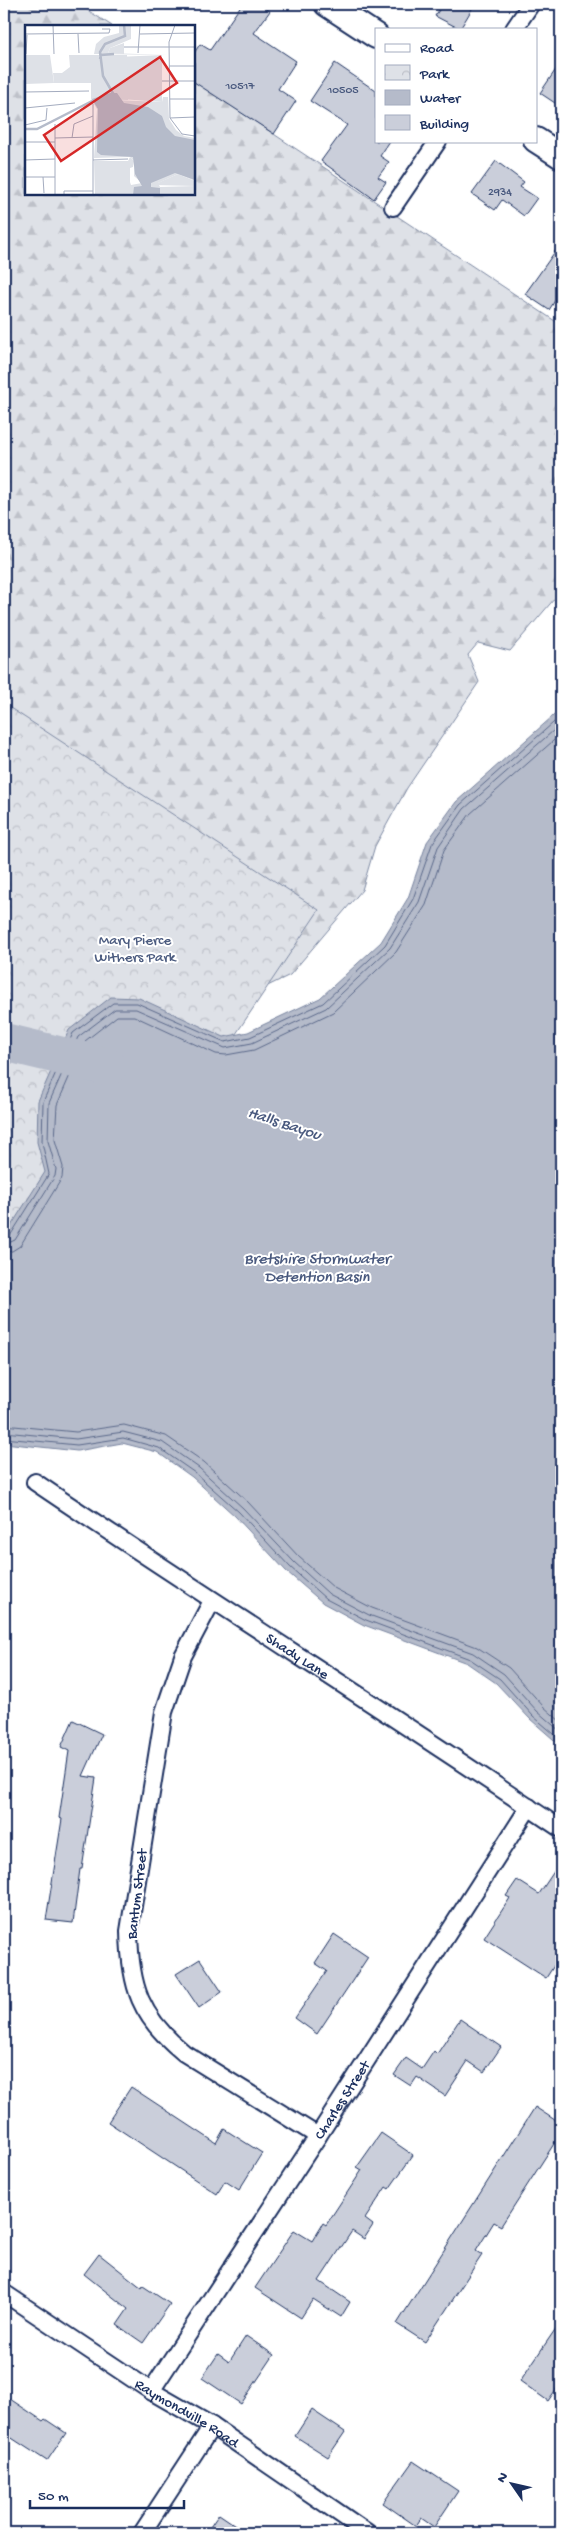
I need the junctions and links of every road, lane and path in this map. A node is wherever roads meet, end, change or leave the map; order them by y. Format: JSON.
{"nodes":[{"id":1,"x":327,"y":4,"type":"edge"},
{"id":2,"x":530,"y":4,"type":"edge"},
{"id":3,"x":515,"y":28,"type":"edge"},
{"id":4,"x":375,"y":35,"type":"edge"},
{"id":5,"x":538,"y":141,"type":"edge"},
{"id":6,"x":437,"y":142,"type":"edge"},
{"id":7,"x":561,"y":156,"type":"edge"},
{"id":8,"x":393,"y":207,"type":"dead end"},
{"id":9,"x":35,"y":1482,"type":"dead end"},
{"id":10,"x":212,"y":1601,"type":"junction"},
{"id":11,"x":529,"y":1807,"type":"junction"},
{"id":12,"x":561,"y":1829,"type":"edge"},
{"id":13,"x":318,"y":2136,"type":"junction"},
{"id":14,"x":4,"y":2294,"type":"edge"},
{"id":15,"x":151,"y":2391,"type":"junction"},
{"id":16,"x":212,"y":2426,"type":"junction"},
{"id":17,"x":142,"y":2533,"type":"edge"},
{"id":18,"x":368,"y":2533,"type":"edge"}],
"edges":[{"from":1,"to":4,"type":"street"},
{"from":2,"to":3,"type":"street"},
{"from":5,"to":7,"type":"street"},
{"from":6,"to":8,"type":"street"},
{"from":9,"to":10,"type":"street","name":"Shady Lane"},
{"from":10,"to":11,"type":"street","name":"Shady Lane"},
{"from":10,"to":13,"type":"street","name":"Bantum Street"},
{"from":11,"to":12,"type":"street","name":"Shady Lane"},
{"from":11,"to":13,"type":"street","name":"Charles Street"},
{"from":13,"to":15,"type":"street","name":"Charles Street"},
{"from":14,"to":15,"type":"street","name":"Raymondville Road"},
{"from":15,"to":16,"type":"street","name":"Raymondville Road"},
{"from":16,"to":17,"type":"street"},
{"from":16,"to":18,"type":"street","name":"Raymondville Road"}]}
